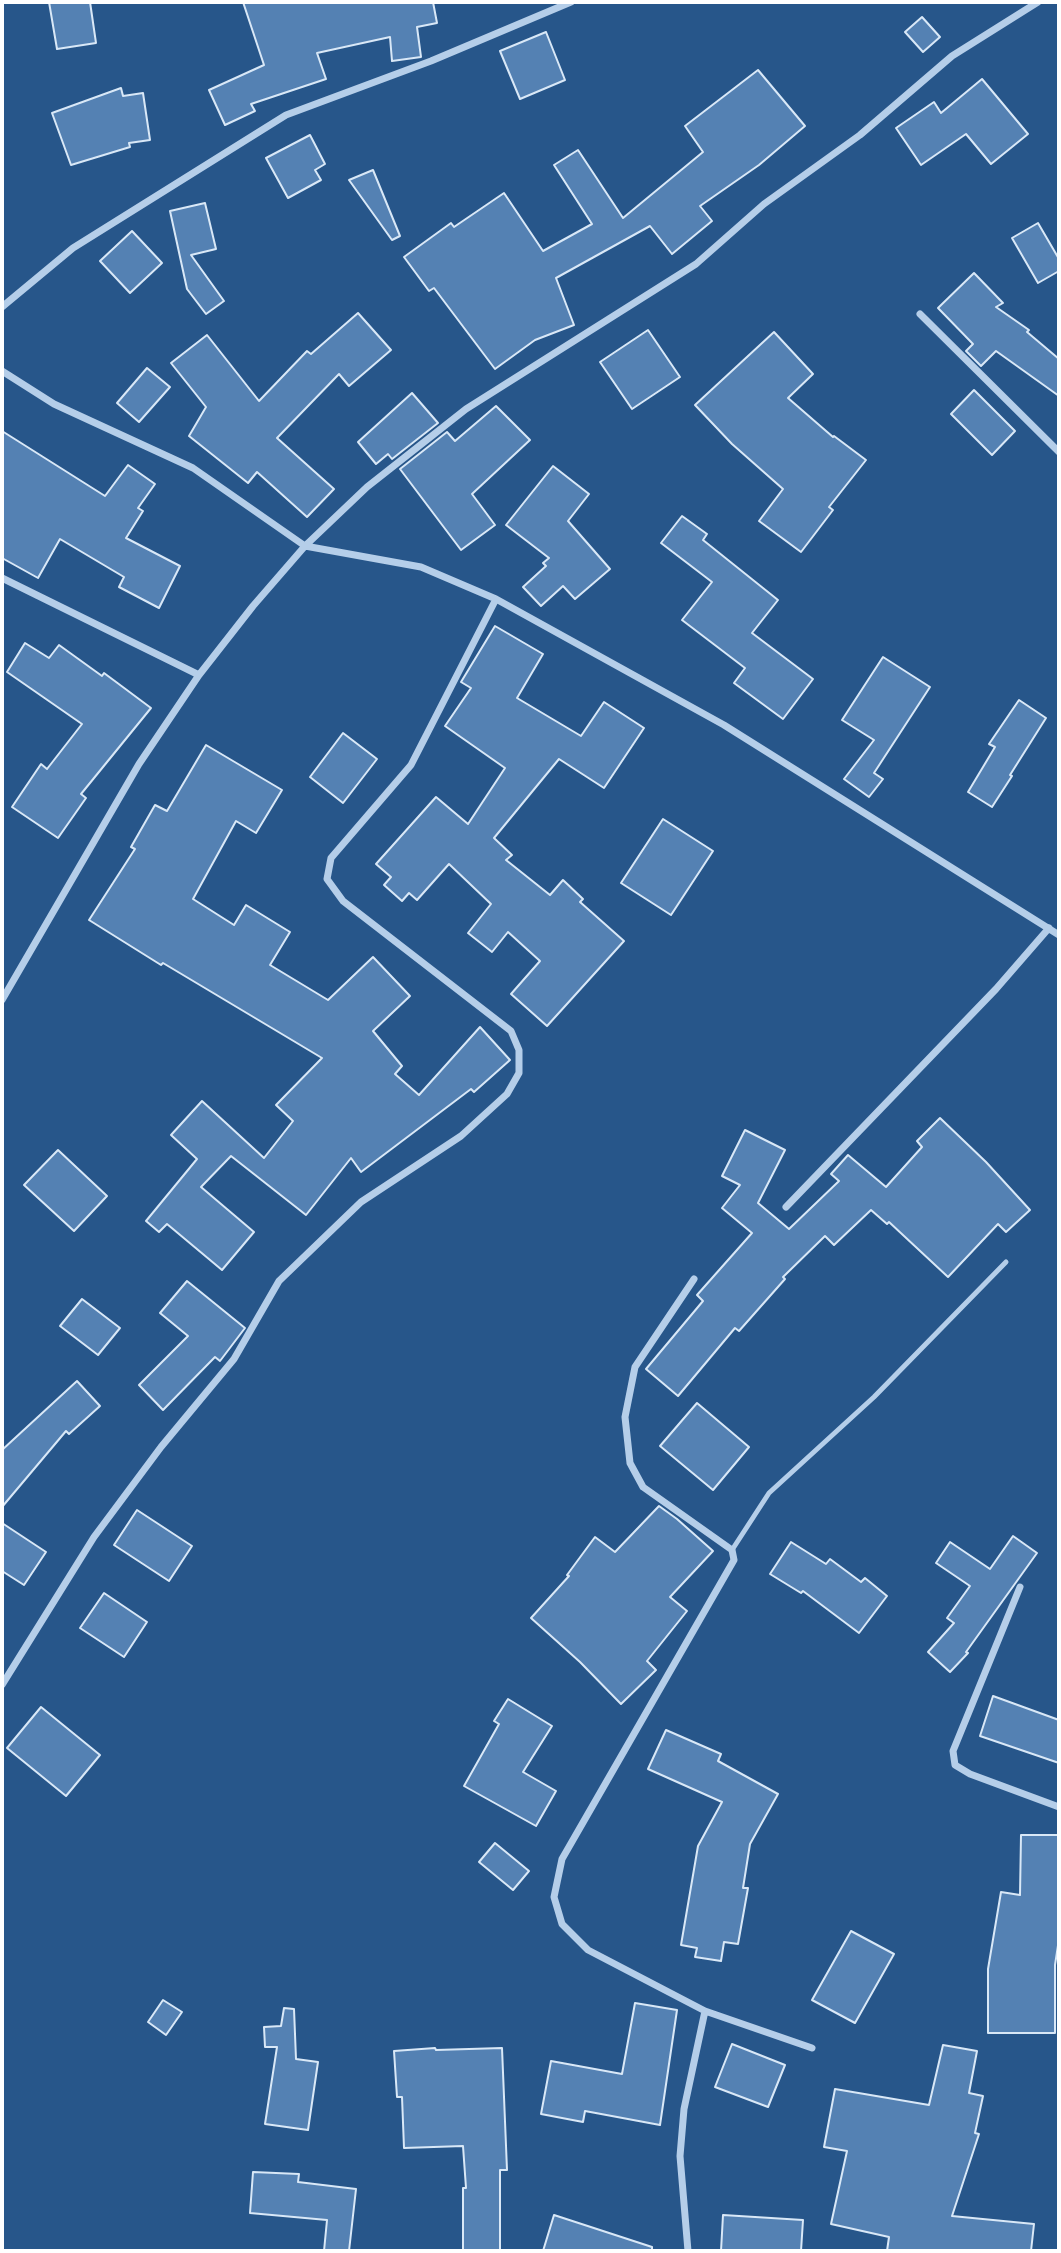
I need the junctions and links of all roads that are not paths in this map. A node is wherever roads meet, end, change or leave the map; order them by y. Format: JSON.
{"nodes":[{"id":1,"x":571,"y":2,"type":"edge"},
{"id":2,"x":1038,"y":2,"type":"edge"},
{"id":3,"x":2,"y":307,"type":"edge"},
{"id":4,"x":920,"y":314,"type":"dead end"},
{"id":5,"x":2,"y":371,"type":"edge"},
{"id":6,"x":1059,"y":452,"type":"edge"},
{"id":7,"x":305,"y":547,"type":"junction"},
{"id":8,"x":2,"y":578,"type":"edge"},
{"id":9,"x":496,"y":600,"type":"junction"},
{"id":10,"x":199,"y":675,"type":"junction"},
{"id":11,"x":1049,"y":928,"type":"junction"},
{"id":12,"x":1059,"y":935,"type":"edge"},
{"id":13,"x":2,"y":1000,"type":"edge"},
{"id":14,"x":786,"y":1207,"type":"dead end"},
{"id":15,"x":1006,"y":1262,"type":"dead end"},
{"id":16,"x":694,"y":1279,"type":"dead end"},
{"id":17,"x":732,"y":1550,"type":"junction"},
{"id":18,"x":1020,"y":1587,"type":"dead end"},
{"id":19,"x":2,"y":1685,"type":"edge"},
{"id":20,"x":1059,"y":1807,"type":"edge"},
{"id":21,"x":705,"y":2011,"type":"junction"},
{"id":22,"x":812,"y":2049,"type":"dead end"},
{"id":23,"x":688,"y":2251,"type":"edge"}],
"edges":[{"from":1,"to":3,"type":"street"},
{"from":2,"to":7,"type":"street"},
{"from":4,"to":6,"type":"street"},
{"from":5,"to":7,"type":"street"},
{"from":7,"to":9,"type":"street"},
{"from":7,"to":10,"type":"street"},
{"from":8,"to":10,"type":"street"},
{"from":9,"to":11,"type":"street"},
{"from":9,"to":19,"type":"street"},
{"from":10,"to":13,"type":"street"},
{"from":11,"to":12,"type":"street"},
{"from":11,"to":14,"type":"street"},
{"from":15,"to":17,"type":"lane"},
{"from":16,"to":17,"type":"street"},
{"from":17,"to":21,"type":"street"},
{"from":18,"to":20,"type":"street"},
{"from":21,"to":22,"type":"street"},
{"from":21,"to":23,"type":"street"}]}
